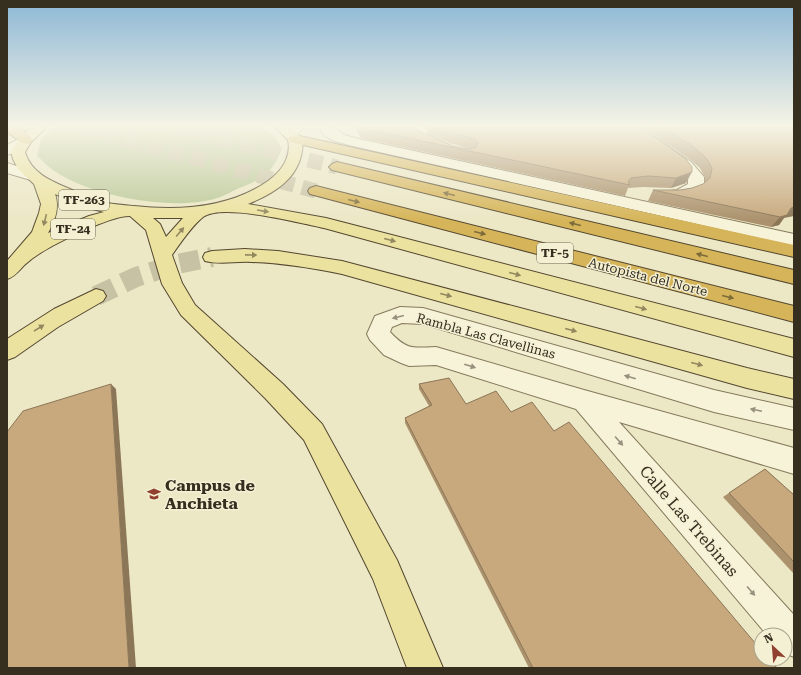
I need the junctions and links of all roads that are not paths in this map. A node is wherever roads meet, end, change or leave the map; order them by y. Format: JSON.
{"nodes":[{"id":1,"x":19,"y":158,"type":"edge"},
{"id":2,"x":293,"y":158,"type":"edge"},
{"id":3,"x":382,"y":158,"type":"edge"},
{"id":4,"x":428,"y":158,"type":"edge"},
{"id":5,"x":491,"y":158,"type":"edge"},
{"id":6,"x":678,"y":158,"type":"edge"},
{"id":7,"x":338,"y":167,"type":"tunnel mouth"},
{"id":8,"x":7,"y":168,"type":"edge"},
{"id":9,"x":532,"y":168,"type":"junction"},
{"id":10,"x":506,"y":176,"type":"junction"},
{"id":11,"x":38,"y":179,"type":"junction"},
{"id":12,"x":558,"y":188,"type":"junction"},
{"id":13,"x":316,"y":191,"type":"tunnel mouth"},
{"id":14,"x":224,"y":206,"type":"junction"},
{"id":15,"x":132,"y":211,"type":"junction"},
{"id":16,"x":199,"y":212,"type":"junction"},
{"id":17,"x":794,"y":240,"type":"edge"},
{"id":18,"x":794,"y":251,"type":"edge"},
{"id":19,"x":163,"y":254,"type":"junction"},
{"id":20,"x":23,"y":256,"type":"junction"},
{"id":21,"x":212,"y":257,"type":"tunnel mouth"},
{"id":22,"x":7,"y":272,"type":"edge"},
{"id":23,"x":794,"y":277,"type":"edge"},
{"id":24,"x":96,"y":296,"type":"tunnel mouth"},
{"id":25,"x":794,"y":314,"type":"edge"},
{"id":26,"x":794,"y":348,"type":"edge"},
{"id":27,"x":7,"y":351,"type":"edge"},
{"id":28,"x":794,"y":389,"type":"edge"},
{"id":29,"x":584,"y":401,"type":"junction"},
{"id":30,"x":794,"y":419,"type":"edge"},
{"id":31,"x":794,"y":461,"type":"edge"},
{"id":32,"x":794,"y":640,"type":"edge"},
{"id":33,"x":425,"y":668,"type":"edge"}],
"edges":[{"from":1,"to":11,"type":"main road","number":"TF-263"},
{"from":2,"to":14,"type":"main road","number":"TF-263"},
{"from":3,"to":18,"type":"highway"},
{"from":4,"to":10,"type":"street"},
{"from":5,"to":9,"type":"street"},
{"from":6,"to":9,"type":"street"},
{"from":23,"to":7,"type":"highway","number":"TF-5","one_way":true},
{"from":8,"to":11,"type":"street"},
{"from":9,"to":10,"type":"street"},
{"from":9,"to":12,"type":"street"},
{"from":10,"to":12,"type":"street"},
{"from":11,"to":15,"type":"main road","number":"TF-263"},
{"from":11,"to":20,"type":"main road","number":"TF-24","one_way":true},
{"from":12,"to":17,"type":"street"},
{"from":13,"to":25,"type":"highway","name":"Autopista del Norte","number":"TF-5","one_way":true},
{"from":14,"to":16,"type":"main road","number":"TF-263"},
{"from":14,"to":26,"type":"main road","one_way":true},
{"from":15,"to":16,"type":"main road","number":"TF-263"},
{"from":15,"to":19,"type":"main road"},
{"from":15,"to":20,"type":"main road","number":"TF-24"},
{"from":19,"to":16,"type":"main road","one_way":true},
{"from":19,"to":33,"type":"main road"},
{"from":20,"to":22,"type":"main road","number":"TF-24"},
{"from":21,"to":28,"type":"main road","one_way":true},
{"from":27,"to":24,"type":"main road","one_way":true},
{"from":30,"to":29,"type":"street","name":"Rambla Las Clavellinas","one_way":true},
{"from":29,"to":31,"type":"street","name":"Rambla Las Clavellinas"},
{"from":29,"to":32,"type":"street","name":"Calle Las Trebinas","one_way":true}]}
